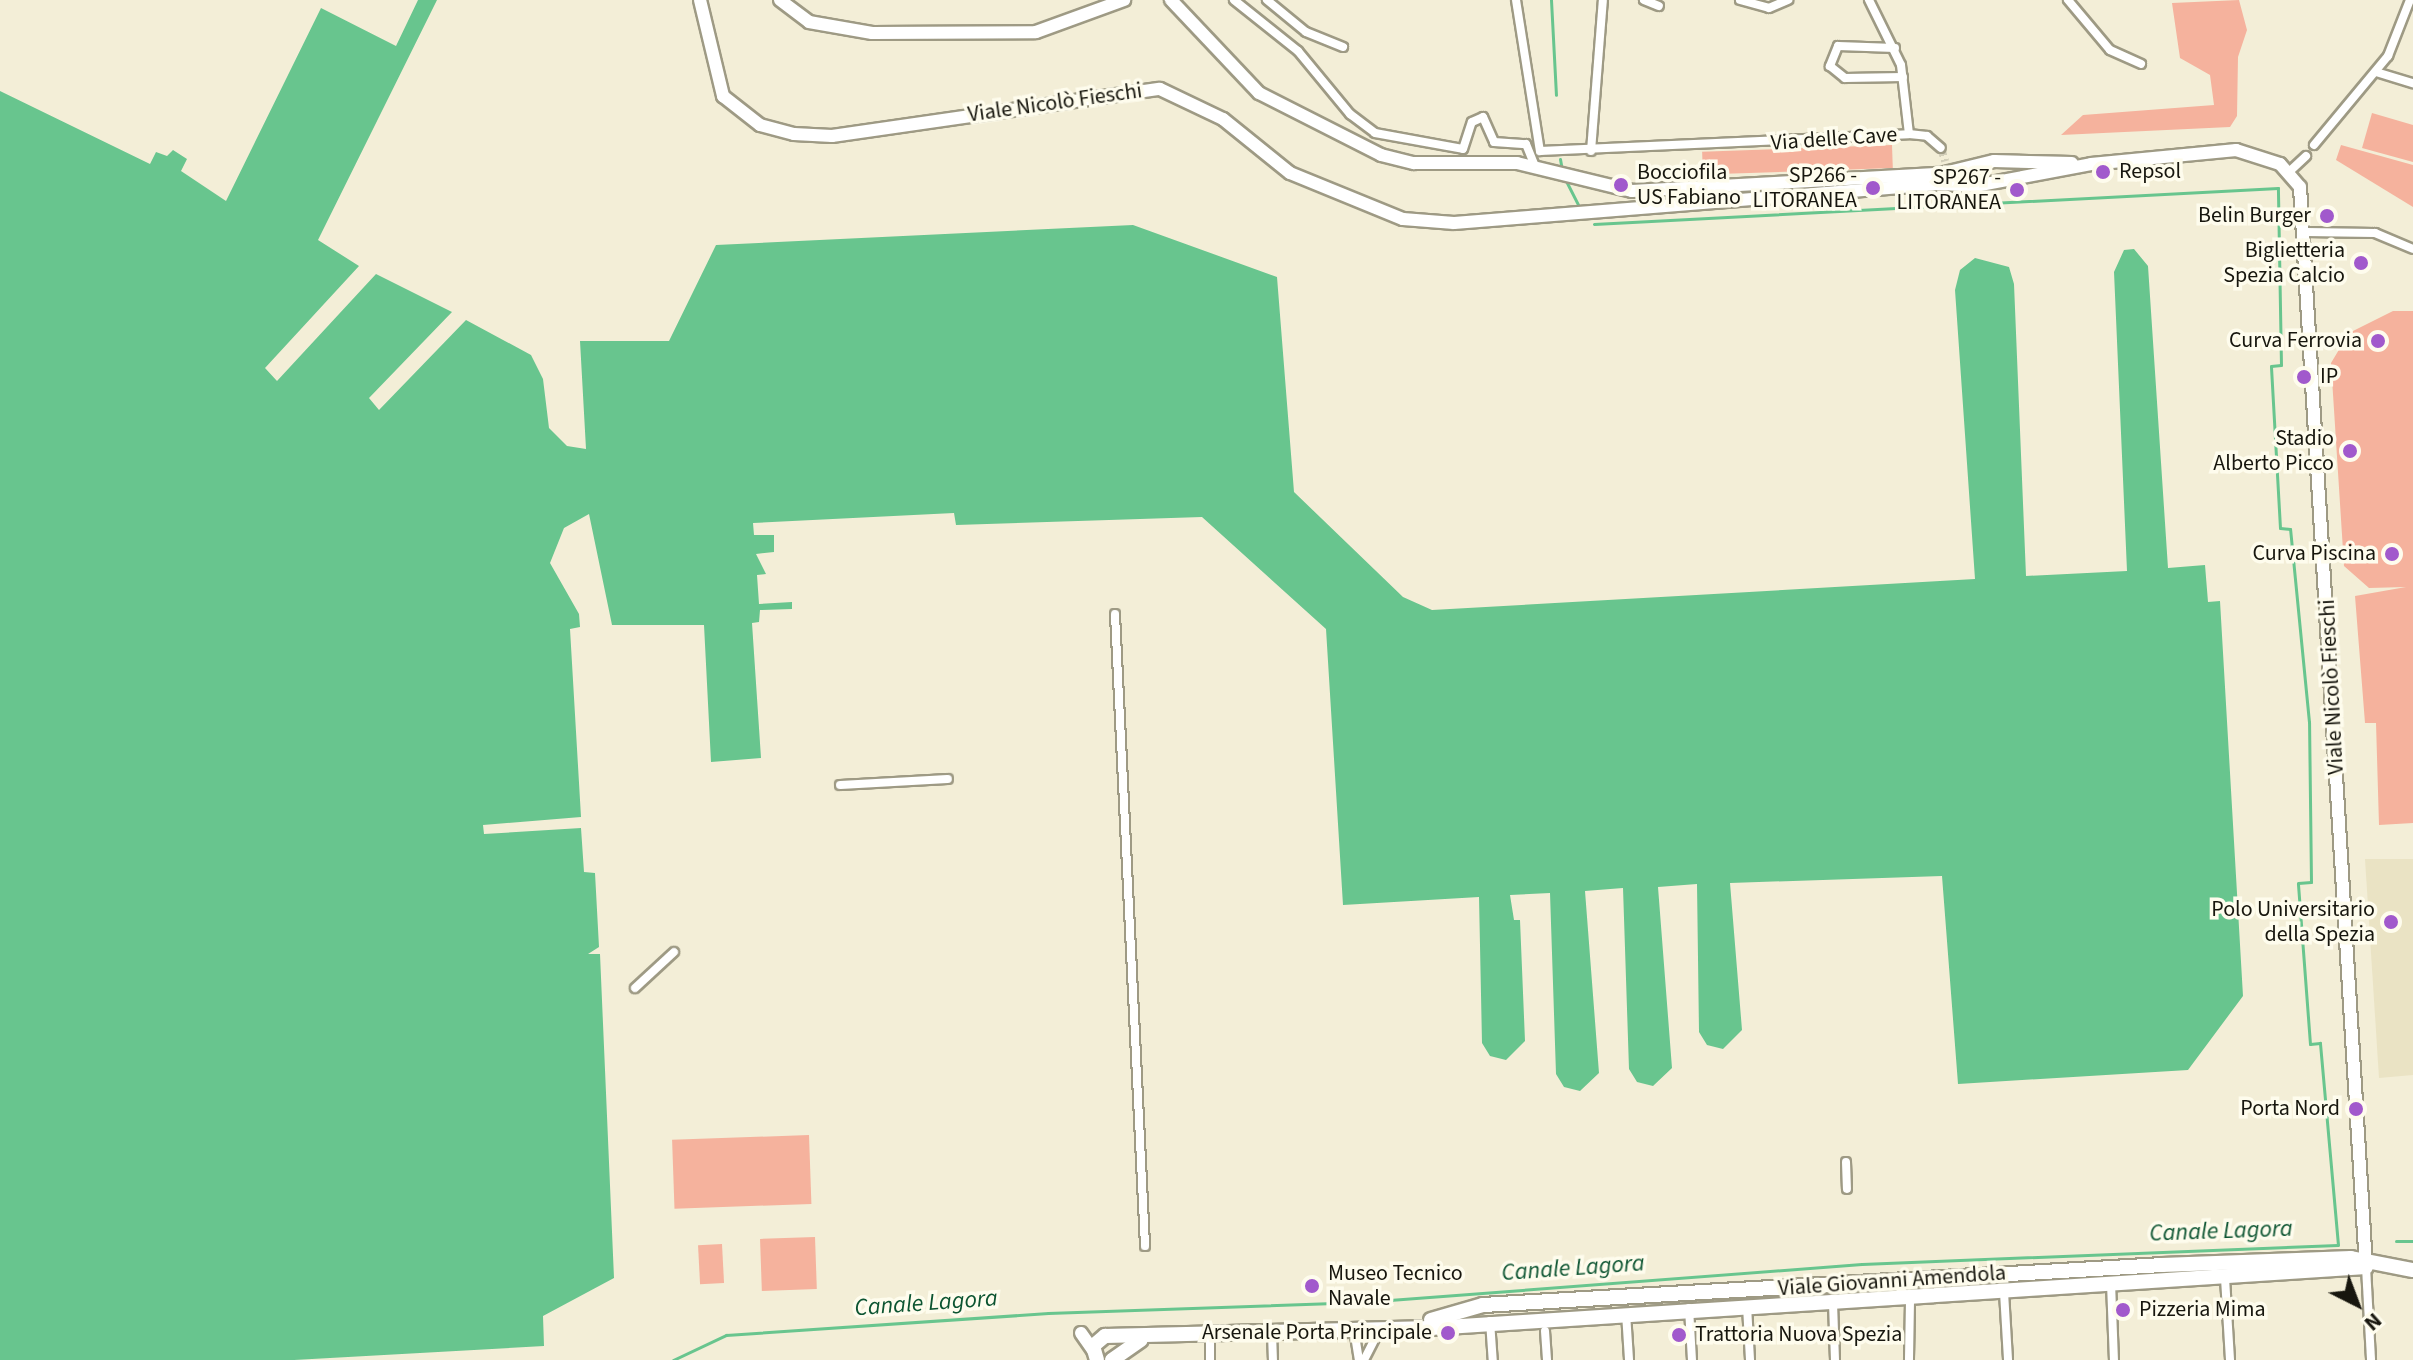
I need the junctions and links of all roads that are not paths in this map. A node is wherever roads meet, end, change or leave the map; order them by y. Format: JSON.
{"nodes":[{"id":1,"x":700,"y":0,"type":"edge"},
{"id":2,"x":780,"y":0,"type":"edge"},
{"id":3,"x":1124,"y":0,"type":"edge"},
{"id":4,"x":1171,"y":0,"type":"edge"},
{"id":5,"x":1234,"y":0,"type":"edge"},
{"id":6,"x":1267,"y":0,"type":"edge"},
{"id":7,"x":1516,"y":0,"type":"edge"},
{"id":8,"x":1603,"y":0,"type":"edge"},
{"id":9,"x":1644,"y":0,"type":"edge"},
{"id":10,"x":1740,"y":0,"type":"edge"},
{"id":11,"x":1788,"y":0,"type":"edge"},
{"id":12,"x":1869,"y":0,"type":"edge"},
{"id":13,"x":2068,"y":0,"type":"edge"},
{"id":14,"x":2410,"y":0,"type":"edge"},
{"id":15,"x":1659,"y":6,"type":"dead end"},
{"id":16,"x":1343,"y":47,"type":"dead end"},
{"id":17,"x":1895,"y":48,"type":"junction"},
{"id":18,"x":2141,"y":64,"type":"dead end"},
{"id":19,"x":2376,"y":72,"type":"junction"},
{"id":20,"x":1903,"y":77,"type":"junction"},
{"id":21,"x":2413,"y":83,"type":"edge"},
{"id":22,"x":1909,"y":134,"type":"junction"},
{"id":23,"x":2314,"y":145,"type":"dead end"},
{"id":24,"x":1941,"y":148,"type":"dead end"},
{"id":25,"x":1591,"y":151,"type":"junction"},
{"id":26,"x":2306,"y":156,"type":"dead end"},
{"id":27,"x":2091,"y":164,"type":"junction"},
{"id":28,"x":1535,"y":166,"type":"junction"},
{"id":29,"x":1945,"y":171,"type":"junction"},
{"id":30,"x":2290,"y":171,"type":"junction"},
{"id":31,"x":1956,"y":187,"type":"junction"},
{"id":32,"x":2306,"y":232,"type":"junction"},
{"id":33,"x":2413,"y":249,"type":"edge"},
{"id":34,"x":1115,"y":614,"type":"dead end"},
{"id":35,"x":948,"y":779,"type":"dead end"},
{"id":36,"x":840,"y":785,"type":"dead end"},
{"id":37,"x":674,"y":952,"type":"dead end"},
{"id":38,"x":635,"y":988,"type":"dead end"},
{"id":39,"x":1846,"y":1162,"type":"dead end"},
{"id":40,"x":1847,"y":1189,"type":"dead end"},
{"id":41,"x":1145,"y":1246,"type":"dead end"},
{"id":42,"x":2366,"y":1267,"type":"junction"},
{"id":43,"x":2413,"y":1270,"type":"edge"},
{"id":44,"x":2225,"y":1278,"type":"junction"},
{"id":45,"x":1895,"y":1282,"type":"junction"},
{"id":46,"x":2111,"y":1283,"type":"junction"},
{"id":47,"x":2004,"y":1292,"type":"junction"},
{"id":48,"x":1910,"y":1301,"type":"junction"},
{"id":49,"x":1833,"y":1303,"type":"junction"},
{"id":50,"x":1747,"y":1306,"type":"junction"},
{"id":51,"x":1689,"y":1307,"type":"junction"},
{"id":52,"x":1626,"y":1311,"type":"junction"},
{"id":53,"x":1490,"y":1319,"type":"junction"},
{"id":54,"x":1420,"y":1325,"type":"junction"},
{"id":55,"x":1380,"y":1328,"type":"junction"},
{"id":56,"x":1353,"y":1329,"type":"junction"},
{"id":57,"x":1545,"y":1331,"type":"dead end"},
{"id":58,"x":1272,"y":1333,"type":"junction"},
{"id":59,"x":1106,"y":1337,"type":"junction"},
{"id":60,"x":1210,"y":1337,"type":"junction"},
{"id":61,"x":1149,"y":1339,"type":"junction"},
{"id":62,"x":1115,"y":1356,"type":"edge"},
{"id":63,"x":1096,"y":1357,"type":"edge"},
{"id":64,"x":1210,"y":1360,"type":"edge"},
{"id":65,"x":1273,"y":1360,"type":"edge"},
{"id":66,"x":1362,"y":1360,"type":"edge"},
{"id":67,"x":1493,"y":1360,"type":"edge"},
{"id":68,"x":1547,"y":1360,"type":"edge"},
{"id":69,"x":1629,"y":1360,"type":"edge"},
{"id":70,"x":1692,"y":1360,"type":"edge"},
{"id":71,"x":1750,"y":1360,"type":"edge"},
{"id":72,"x":1835,"y":1360,"type":"edge"},
{"id":73,"x":1909,"y":1360,"type":"edge"},
{"id":74,"x":2008,"y":1360,"type":"edge"},
{"id":75,"x":2114,"y":1360,"type":"edge"},
{"id":76,"x":2230,"y":1360,"type":"edge"},
{"id":77,"x":2371,"y":1360,"type":"edge"}],
"edges":[{"from":1,"to":29,"type":"main road","name":"Viale Nicolò Fieschi"},
{"from":2,"to":3,"type":"main road"},
{"from":4,"to":28,"type":"main road"},
{"from":5,"to":28,"type":"street"},
{"from":6,"to":16,"type":"street"},
{"from":7,"to":25,"type":"street","name":"Via delle Cave"},
{"from":8,"to":25,"type":"street"},
{"from":9,"to":15,"type":"street"},
{"from":10,"to":11,"type":"street"},
{"from":12,"to":17,"type":"street"},
{"from":13,"to":18,"type":"street"},
{"from":14,"to":19,"type":"street"},
{"from":17,"to":20,"type":"street"},
{"from":17,"to":20,"type":"street"},
{"from":19,"to":21,"type":"street"},
{"from":19,"to":23,"type":"street"},
{"from":20,"to":22,"type":"street"},
{"from":22,"to":24,"type":"street","name":"Via delle Cave"},
{"from":22,"to":25,"type":"street","name":"Via delle Cave"},
{"from":26,"to":30,"type":"street"},
{"from":27,"to":29,"type":"main road","name":"Viale Nicolò Fieschi"},
{"from":27,"to":30,"type":"main road","name":"Viale Nicolò Fieschi"},
{"from":27,"to":31,"type":"main road","name":"Viale Nicolò Fieschi"},
{"from":28,"to":29,"type":"main road"},
{"from":29,"to":31,"type":"main road"},
{"from":29,"to":31,"type":"main road"},
{"from":30,"to":32,"type":"main road","name":"Viale Nicolò Fieschi"},
{"from":32,"to":33,"type":"street"},
{"from":32,"to":42,"type":"main road","name":"Viale Nicolò Fieschi"},
{"from":34,"to":41,"type":"street"},
{"from":35,"to":36,"type":"street"},
{"from":37,"to":38,"type":"street"},
{"from":39,"to":40,"type":"street"},
{"from":42,"to":43,"type":"main road","name":"Viale Giovanni Amendola"},
{"from":42,"to":44,"type":"main road","name":"Viale Giovanni Amendola"},
{"from":42,"to":45,"type":"main road","name":"Viale Giovanni Amendola"},
{"from":42,"to":77,"type":"street"},
{"from":44,"to":46,"type":"main road","name":"Viale Giovanni Amendola"},
{"from":44,"to":76,"type":"street"},
{"from":45,"to":48,"type":"street"},
{"from":45,"to":54,"type":"main road","name":"Viale Giovanni Amendola"},
{"from":46,"to":47,"type":"main road","name":"Viale Giovanni Amendola"},
{"from":46,"to":75,"type":"street"},
{"from":47,"to":48,"type":"main road","name":"Viale Giovanni Amendola"},
{"from":47,"to":74,"type":"street"},
{"from":48,"to":49,"type":"main road","name":"Viale Giovanni Amendola"},
{"from":48,"to":73,"type":"street"},
{"from":49,"to":50,"type":"main road","name":"Viale Giovanni Amendola"},
{"from":49,"to":72,"type":"street"},
{"from":50,"to":51,"type":"main road","name":"Viale Giovanni Amendola"},
{"from":50,"to":71,"type":"street"},
{"from":51,"to":52,"type":"main road","name":"Viale Giovanni Amendola"},
{"from":51,"to":70,"type":"street"},
{"from":52,"to":53,"type":"main road","name":"Viale Giovanni Amendola"},
{"from":52,"to":69,"type":"street"},
{"from":53,"to":54,"type":"main road","name":"Viale Giovanni Amendola"},
{"from":53,"to":67,"type":"street"},
{"from":54,"to":55,"type":"main road","name":"Viale Giovanni Amendola"},
{"from":55,"to":56,"type":"main road","name":"Viale Giovanni Amendola"},
{"from":55,"to":66,"type":"street"},
{"from":56,"to":58,"type":"main road","name":"Viale Giovanni Amendola"},
{"from":56,"to":66,"type":"street"},
{"from":57,"to":68,"type":"street"},
{"from":58,"to":60,"type":"main road","name":"Viale Giovanni Amendola"},
{"from":58,"to":65,"type":"street"},
{"from":59,"to":61,"type":"main road","name":"Viale Giovanni Amendola"},
{"from":59,"to":62,"type":"main road"},
{"from":59,"to":63,"type":"main road"},
{"from":60,"to":61,"type":"main road","name":"Viale Giovanni Amendola"},
{"from":60,"to":64,"type":"street"},
{"from":61,"to":62,"type":"main road","name":"Viale Giovanni Amendola"}]}
